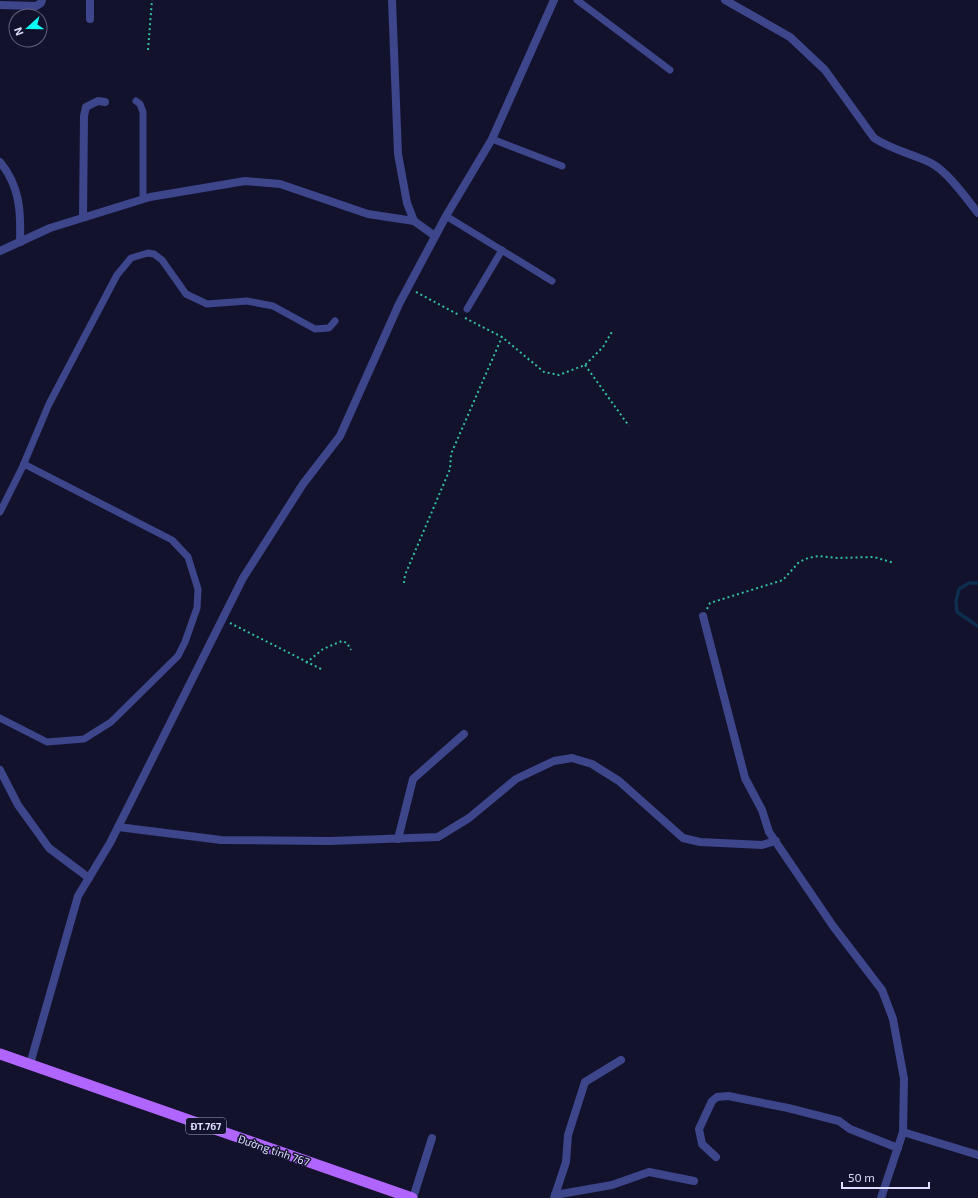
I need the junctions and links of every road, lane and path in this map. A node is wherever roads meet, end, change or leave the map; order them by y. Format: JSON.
{"nodes":[{"id":1,"x":42,"y":0,"type":"edge"},
{"id":2,"x":90,"y":0,"type":"edge"},
{"id":3,"x":152,"y":0,"type":"edge"},
{"id":4,"x":392,"y":0,"type":"edge"},
{"id":5,"x":554,"y":0,"type":"edge"},
{"id":6,"x":577,"y":0,"type":"edge"},
{"id":7,"x":725,"y":0,"type":"edge"},
{"id":8,"x":0,"y":5,"type":"edge"},
{"id":9,"x":90,"y":19,"type":"dead end"},
{"id":10,"x":148,"y":50,"type":"dead end"},
{"id":11,"x":670,"y":70,"type":"dead end"},
{"id":12,"x":136,"y":101,"type":"dead end"},
{"id":13,"x":104,"y":102,"type":"dead end"},
{"id":14,"x":492,"y":139,"type":"junction"},
{"id":15,"x":0,"y":162,"type":"edge"},
{"id":16,"x":562,"y":166,"type":"dead end"},
{"id":17,"x":143,"y":199,"type":"junction"},
{"id":18,"x":978,"y":213,"type":"edge"},
{"id":19,"x":446,"y":216,"type":"junction"},
{"id":20,"x":83,"y":217,"type":"junction"},
{"id":21,"x":414,"y":221,"type":"junction"},
{"id":22,"x":435,"y":236,"type":"junction"},
{"id":23,"x":20,"y":242,"type":"junction"},
{"id":24,"x":502,"y":250,"type":"junction"},
{"id":25,"x":0,"y":251,"type":"edge"},
{"id":26,"x":552,"y":281,"type":"dead end"},
{"id":27,"x":407,"y":288,"type":"junction"},
{"id":28,"x":467,"y":309,"type":"dead end"},
{"id":29,"x":335,"y":321,"type":"dead end"},
{"id":30,"x":613,"y":330,"type":"dead end"},
{"id":31,"x":502,"y":338,"type":"junction"},
{"id":32,"x":584,"y":365,"type":"junction"},
{"id":33,"x":629,"y":426,"type":"dead end"},
{"id":34,"x":24,"y":464,"type":"junction"},
{"id":35,"x":0,"y":512,"type":"edge"},
{"id":36,"x":894,"y":563,"type":"dead end"},
{"id":37,"x":404,"y":583,"type":"dead end"},
{"id":38,"x":703,"y":616,"type":"joint"},
{"id":39,"x":222,"y":619,"type":"junction"},
{"id":40,"x":351,"y":650,"type":"dead end"},
{"id":41,"x":306,"y":663,"type":"junction"},
{"id":42,"x":321,"y":669,"type":"dead end"},
{"id":43,"x":0,"y":718,"type":"edge"},
{"id":44,"x":464,"y":734,"type":"dead end"},
{"id":45,"x":0,"y":770,"type":"edge"},
{"id":46,"x":118,"y":828,"type":"junction"},
{"id":47,"x":398,"y":839,"type":"junction"},
{"id":48,"x":776,"y":841,"type":"junction"},
{"id":49,"x":89,"y":878,"type":"junction"},
{"id":50,"x":0,"y":1054,"type":"edge"},
{"id":51,"x":621,"y":1060,"type":"dead end"},
{"id":52,"x":30,"y":1064,"type":"junction"},
{"id":53,"x":904,"y":1132,"type":"junction"},
{"id":54,"x":432,"y":1138,"type":"dead end"},
{"id":55,"x":898,"y":1148,"type":"junction"},
{"id":56,"x":978,"y":1155,"type":"edge"},
{"id":57,"x":716,"y":1157,"type":"dead end"},
{"id":58,"x":694,"y":1181,"type":"dead end"},
{"id":59,"x":555,"y":1196,"type":"edge"},
{"id":60,"x":412,"y":1198,"type":"edge"},
{"id":61,"x":881,"y":1198,"type":"edge"}],
"edges":[{"from":1,"to":8,"type":"street"},
{"from":2,"to":9,"type":"street"},
{"from":3,"to":10,"type":"path"},
{"from":4,"to":21,"type":"street"},
{"from":5,"to":14,"type":"street"},
{"from":6,"to":11,"type":"lane"},
{"from":7,"to":18,"type":"street"},
{"from":12,"to":17,"type":"lane"},
{"from":13,"to":20,"type":"street"},
{"from":14,"to":16,"type":"lane"},
{"from":14,"to":19,"type":"street"},
{"from":15,"to":23,"type":"street"},
{"from":17,"to":20,"type":"street"},
{"from":17,"to":21,"type":"street"},
{"from":19,"to":22,"type":"street"},
{"from":19,"to":24,"type":"lane"},
{"from":20,"to":23,"type":"street"},
{"from":21,"to":22,"type":"street"},
{"from":22,"to":27,"type":"street"},
{"from":23,"to":25,"type":"street"},
{"from":24,"to":26,"type":"lane"},
{"from":24,"to":28,"type":"lane"},
{"from":27,"to":31,"type":"path"},
{"from":27,"to":39,"type":"street"},
{"from":29,"to":34,"type":"lane"},
{"from":30,"to":32,"type":"path"},
{"from":31,"to":32,"type":"path"},
{"from":31,"to":37,"type":"path"},
{"from":32,"to":33,"type":"path"},
{"from":34,"to":35,"type":"lane"},
{"from":34,"to":43,"type":"lane"},
{"from":36,"to":38,"type":"path"},
{"from":38,"to":48,"type":"street"},
{"from":39,"to":41,"type":"path"},
{"from":39,"to":46,"type":"street"},
{"from":40,"to":41,"type":"path"},
{"from":41,"to":42,"type":"path"},
{"from":44,"to":47,"type":"street"},
{"from":45,"to":49,"type":"street"},
{"from":46,"to":47,"type":"street"},
{"from":46,"to":49,"type":"street"},
{"from":47,"to":48,"type":"street"},
{"from":48,"to":53,"type":"street"},
{"from":49,"to":52,"type":"street"},
{"from":50,"to":52,"type":"main road","name":"Đường tỉnh 767","number":"ĐT.767"},
{"from":51,"to":59,"type":"street"},
{"from":52,"to":60,"type":"main road","name":"Đường tỉnh 767","number":"ĐT.767"},
{"from":53,"to":55,"type":"street"},
{"from":53,"to":56,"type":"street"},
{"from":54,"to":60,"type":"street"},
{"from":55,"to":57,"type":"street"},
{"from":55,"to":61,"type":"street"},
{"from":58,"to":59,"type":"street"}]}
